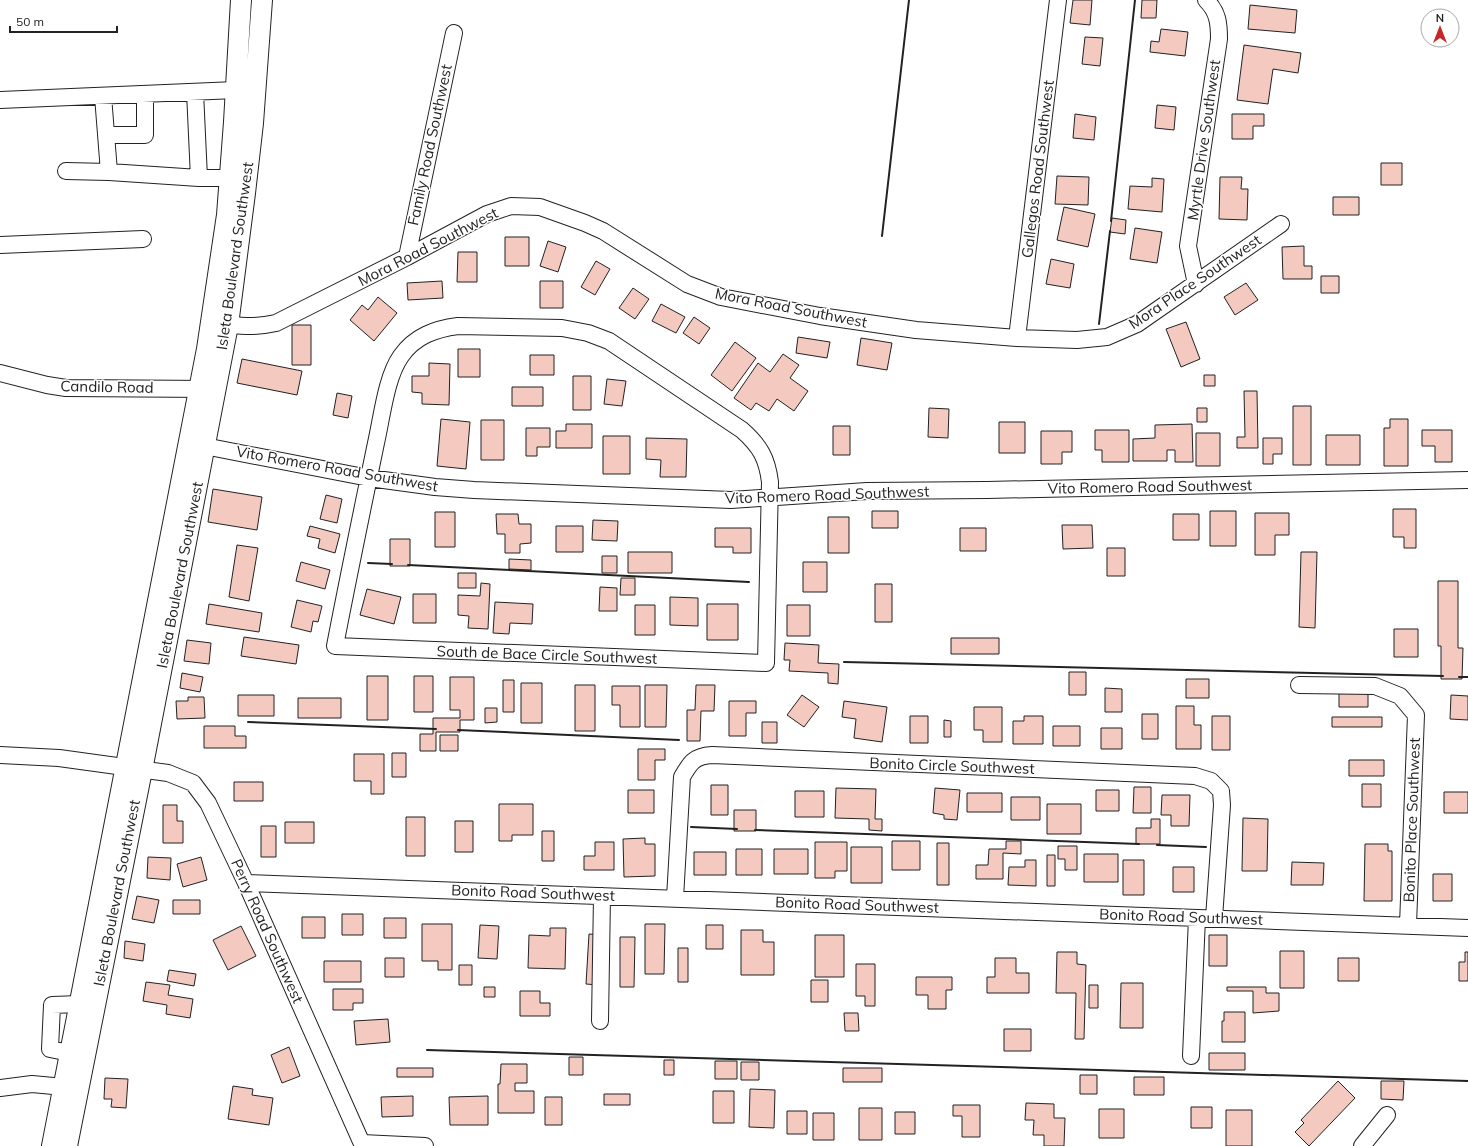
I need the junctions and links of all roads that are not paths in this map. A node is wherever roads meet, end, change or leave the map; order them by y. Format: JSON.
{"nodes":[{"id":1,"x":241,"y":0,"type":"edge"},
{"id":2,"x":262,"y":0,"type":"edge"},
{"id":3,"x":1058,"y":0,"type":"edge"},
{"id":4,"x":1206,"y":0,"type":"edge"},
{"id":5,"x":454,"y":33,"type":"dead end"},
{"id":6,"x":236,"y":90,"type":"junction"},
{"id":7,"x":195,"y":92,"type":"junction"},
{"id":8,"x":145,"y":94,"type":"junction"},
{"id":9,"x":103,"y":96,"type":"junction"},
{"id":10,"x":0,"y":100,"type":"edge"},
{"id":11,"x":106,"y":134,"type":"junction"},
{"id":12,"x":66,"y":171,"type":"dead end"},
{"id":13,"x":109,"y":172,"type":"junction"},
{"id":14,"x":199,"y":178,"type":"junction"},
{"id":15,"x":239,"y":178,"type":"junction"},
{"id":16,"x":1282,"y":224,"type":"dead end"},
{"id":17,"x":143,"y":239,"type":"dead end"},
{"id":18,"x":0,"y":245,"type":"edge"},
{"id":19,"x":407,"y":257,"type":"junction"},
{"id":20,"x":1196,"y":284,"type":"junction"},
{"id":21,"x":219,"y":324,"type":"junction"},
{"id":22,"x":916,"y":330,"type":"joint"},
{"id":23,"x":1017,"y":338,"type":"junction"},
{"id":24,"x":0,"y":373,"type":"edge"},
{"id":25,"x":208,"y":389,"type":"junction"},
{"id":26,"x":197,"y":445,"type":"junction"},
{"id":27,"x":369,"y":478,"type":"junction"},
{"id":28,"x":1468,"y":480,"type":"edge"},
{"id":29,"x":771,"y":498,"type":"junction"},
{"id":30,"x":1299,"y":685,"type":"dead end"},
{"id":31,"x":0,"y":755,"type":"edge"},
{"id":32,"x":134,"y":769,"type":"junction"},
{"id":33,"x":246,"y":882,"type":"junction"},
{"id":34,"x":602,"y":896,"type":"junction"},
{"id":35,"x":676,"y":898,"type":"junction"},
{"id":36,"x":1197,"y":918,"type":"junction"},
{"id":37,"x":1214,"y":918,"type":"junction"},
{"id":38,"x":1408,"y":925,"type":"junction"},
{"id":39,"x":1468,"y":928,"type":"edge"},
{"id":40,"x":80,"y":1004,"type":"junction"},
{"id":41,"x":600,"y":1021,"type":"dead end"},
{"id":42,"x":70,"y":1053,"type":"junction"},
{"id":43,"x":1191,"y":1056,"type":"dead end"},
{"id":44,"x":64,"y":1087,"type":"junction"},
{"id":45,"x":0,"y":1088,"type":"edge"},
{"id":46,"x":1387,"y":1115,"type":"dead end"},
{"id":47,"x":362,"y":1144,"type":"edge"},
{"id":48,"x":52,"y":1146,"type":"edge"},
{"id":49,"x":66,"y":1146,"type":"edge"},
{"id":50,"x":425,"y":1146,"type":"edge"},
{"id":51,"x":1362,"y":1146,"type":"edge"}],
"edges":[{"from":1,"to":6,"type":"main road","name":"Isleta Boulevard Southwest"},
{"from":2,"to":15,"type":"main road","name":"Isleta Boulevard Southwest"},
{"from":3,"to":23,"type":"street","name":"Gallegos Road Southwest"},
{"from":4,"to":20,"type":"street","name":"Myrtle Drive Southwest"},
{"from":5,"to":19,"type":"street","name":"Family Road Southwest"},
{"from":6,"to":7,"type":"street"},
{"from":6,"to":15,"type":"main road","name":"Isleta Boulevard Southwest"},
{"from":7,"to":8,"type":"street"},
{"from":7,"to":14,"type":"street"},
{"from":8,"to":9,"type":"street"},
{"from":8,"to":11,"type":"street"},
{"from":9,"to":10,"type":"street"},
{"from":9,"to":11,"type":"street"},
{"from":11,"to":13,"type":"street"},
{"from":12,"to":13,"type":"street"},
{"from":13,"to":14,"type":"street"},
{"from":14,"to":15,"type":"street"},
{"from":15,"to":21,"type":"main road","name":"Isleta Boulevard Southwest"},
{"from":16,"to":20,"type":"street","name":"Mora Place Southwest"},
{"from":17,"to":18,"type":"street"},
{"from":19,"to":21,"type":"street","name":"Mora Road Southwest"},
{"from":19,"to":22,"type":"street","name":"Mora Road Southwest"},
{"from":20,"to":23,"type":"street","name":"Mora Place Southwest"},
{"from":21,"to":25,"type":"main road","name":"Isleta Boulevard Southwest"},
{"from":22,"to":23,"type":"street","name":"Mora Place Southwest"},
{"from":24,"to":25,"type":"street","name":"Candilo Road"},
{"from":25,"to":26,"type":"main road","name":"Isleta Boulevard Southwest"},
{"from":26,"to":27,"type":"street","name":"Vito Romero Road Southwest"},
{"from":26,"to":32,"type":"main road","name":"Isleta Boulevard Southwest"},
{"from":27,"to":29,"type":"street","name":"Vito Romero Road Southwest"},
{"from":27,"to":29,"type":"street"},
{"from":27,"to":29,"type":"street","name":"South de Bace Circle Southwest"},
{"from":28,"to":29,"type":"street","name":"Vito Romero Road Southwest"},
{"from":30,"to":38,"type":"street","name":"Bonito Place Southwest"},
{"from":31,"to":32,"type":"street","name":"Perry Road Southwest"},
{"from":32,"to":33,"type":"street","name":"Perry Road Southwest"},
{"from":32,"to":40,"type":"main road","name":"Isleta Boulevard Southwest"},
{"from":32,"to":49,"type":"main road","name":"Isleta Boulevard Southwest"},
{"from":33,"to":34,"type":"street","name":"Bonito Road Southwest"},
{"from":33,"to":47,"type":"street","name":"Perry Road Southwest"},
{"from":34,"to":35,"type":"street","name":"Bonito Road Southwest"},
{"from":34,"to":41,"type":"street"},
{"from":35,"to":36,"type":"street","name":"Bonito Road Southwest"},
{"from":35,"to":37,"type":"street","name":"Bonito Circle Southwest"},
{"from":36,"to":37,"type":"street","name":"Bonito Road Southwest"},
{"from":36,"to":43,"type":"street"},
{"from":37,"to":38,"type":"street","name":"Bonito Road Southwest"},
{"from":38,"to":39,"type":"street","name":"Bonito Road Southwest"},
{"from":40,"to":42,"type":"main road","name":"Isleta Boulevard Southwest"},
{"from":40,"to":42,"type":"street"},
{"from":42,"to":44,"type":"main road","name":"Isleta Boulevard Southwest"},
{"from":44,"to":45,"type":"street"},
{"from":44,"to":48,"type":"main road","name":"Isleta Boulevard Southwest"},
{"from":46,"to":51,"type":"street"},
{"from":47,"to":50,"type":"street"}]}
